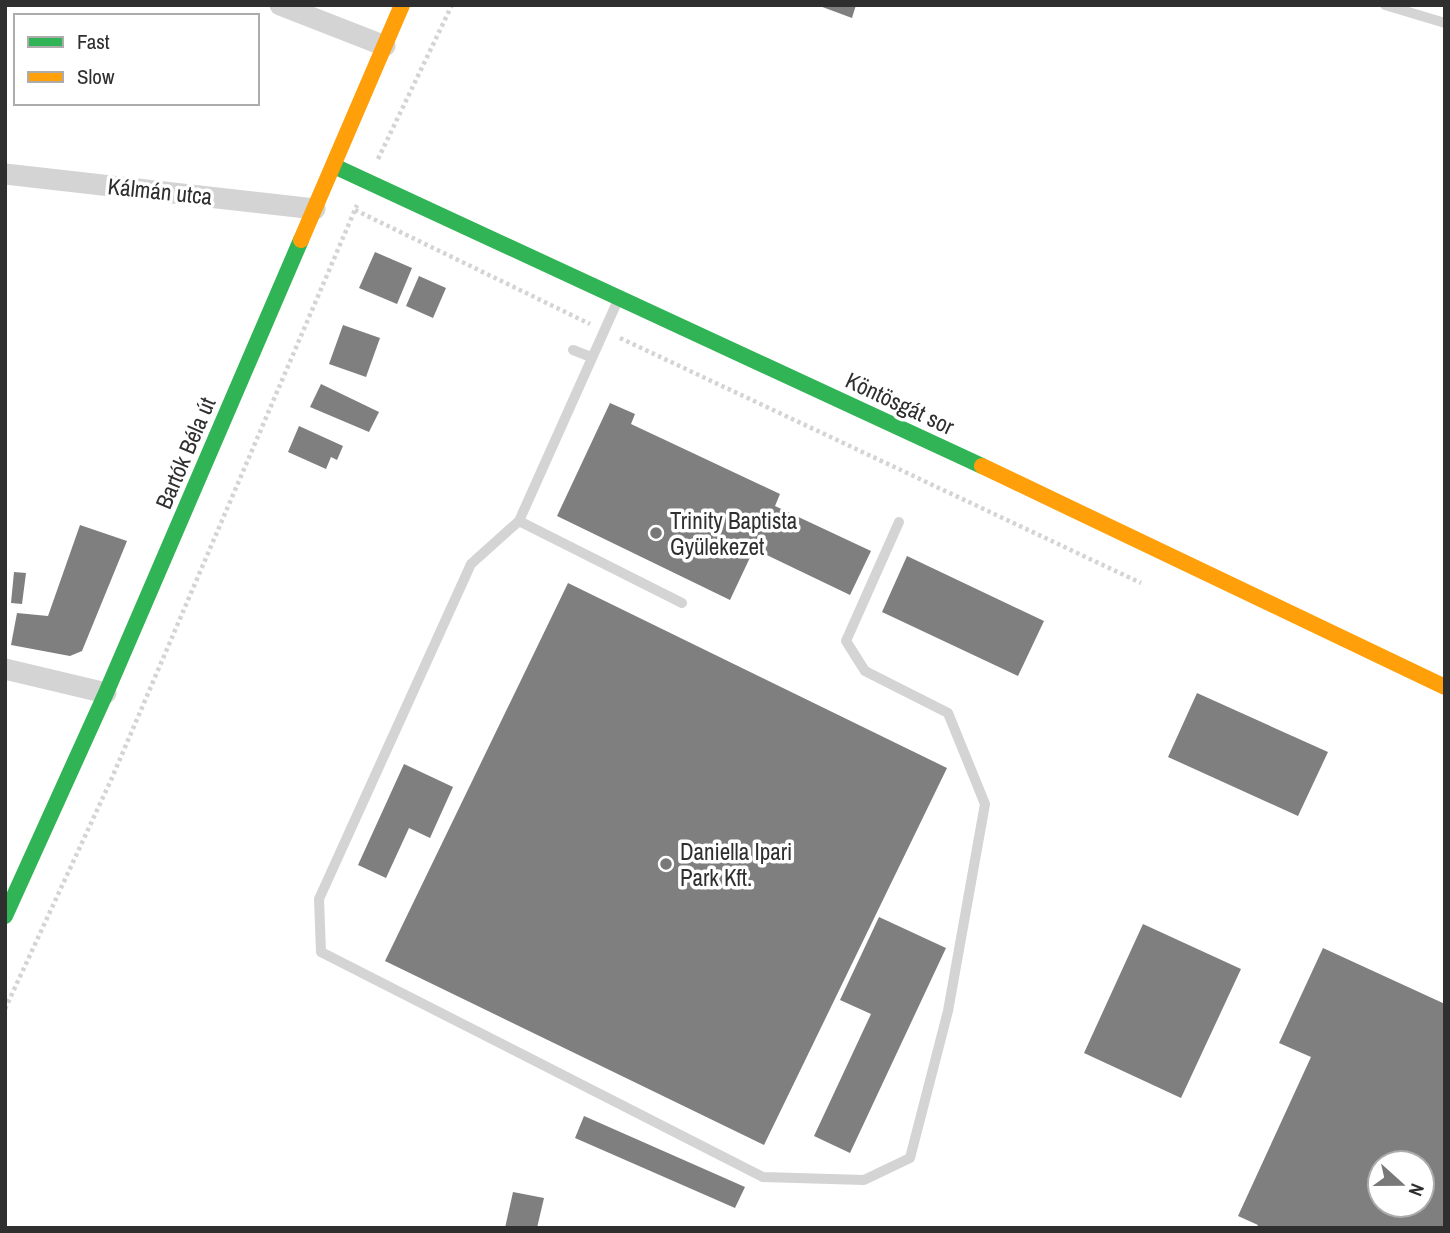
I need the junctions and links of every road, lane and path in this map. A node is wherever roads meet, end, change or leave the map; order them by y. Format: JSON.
{"nodes":[{"id":1,"x":279,"y":5,"type":"edge"},
{"id":2,"x":402,"y":5,"type":"edge"},
{"id":3,"x":452,"y":5,"type":"edge"},
{"id":4,"x":1390,"y":6,"type":"edge"},
{"id":5,"x":1445,"y":23,"type":"edge"},
{"id":6,"x":386,"y":46,"type":"junction"},
{"id":7,"x":334,"y":166,"type":"junction"},
{"id":8,"x":5,"y":174,"type":"edge"},
{"id":9,"x":367,"y":182,"type":"junction"},
{"id":10,"x":315,"y":209,"type":"junction"},
{"id":11,"x":355,"y":210,"type":"junction"},
{"id":12,"x":619,"y":297,"type":"junction"},
{"id":13,"x":603,"y":330,"type":"junction"},
{"id":14,"x":573,"y":350,"type":"dead end"},
{"id":15,"x":591,"y":357,"type":"junction"},
{"id":16,"x":519,"y":521,"type":"junction"},
{"id":17,"x":900,"y":522,"type":"dead end"},
{"id":18,"x":1141,"y":583,"type":"dead end"},
{"id":19,"x":682,"y":603,"type":"dead end"},
{"id":20,"x":5,"y":668,"type":"edge"},
{"id":21,"x":1445,"y":687,"type":"edge"},
{"id":22,"x":106,"y":693,"type":"junction"},
{"id":23,"x":5,"y":916,"type":"edge"},
{"id":24,"x":5,"y":1009,"type":"edge"}],
"edges":[{"from":1,"to":6,"type":"street"},
{"from":2,"to":6,"type":"street","name":"Bartók Béla út"},
{"from":3,"to":9,"type":"path"},
{"from":4,"to":5,"type":"lane"},
{"from":6,"to":7,"type":"street","name":"Bartók Béla út"},
{"from":7,"to":9,"type":"street","name":"Köntösgát sor"},
{"from":7,"to":10,"type":"street","name":"Bartók Béla út"},
{"from":8,"to":10,"type":"street","name":"Kálmán utca"},
{"from":9,"to":11,"type":"path"},
{"from":9,"to":12,"type":"street","name":"Köntösgát sor"},
{"from":10,"to":22,"type":"street","name":"Bartók Béla út"},
{"from":11,"to":13,"type":"path"},
{"from":11,"to":24,"type":"path"},
{"from":12,"to":13,"type":"lane"},
{"from":12,"to":21,"type":"street","name":"Köntösgát sor"},
{"from":13,"to":15,"type":"lane"},
{"from":13,"to":18,"type":"path"},
{"from":14,"to":15,"type":"lane"},
{"from":15,"to":16,"type":"lane"},
{"from":16,"to":17,"type":"lane"},
{"from":16,"to":19,"type":"lane"},
{"from":20,"to":22,"type":"street"},
{"from":22,"to":23,"type":"street","name":"Bartók Béla út"}]}
